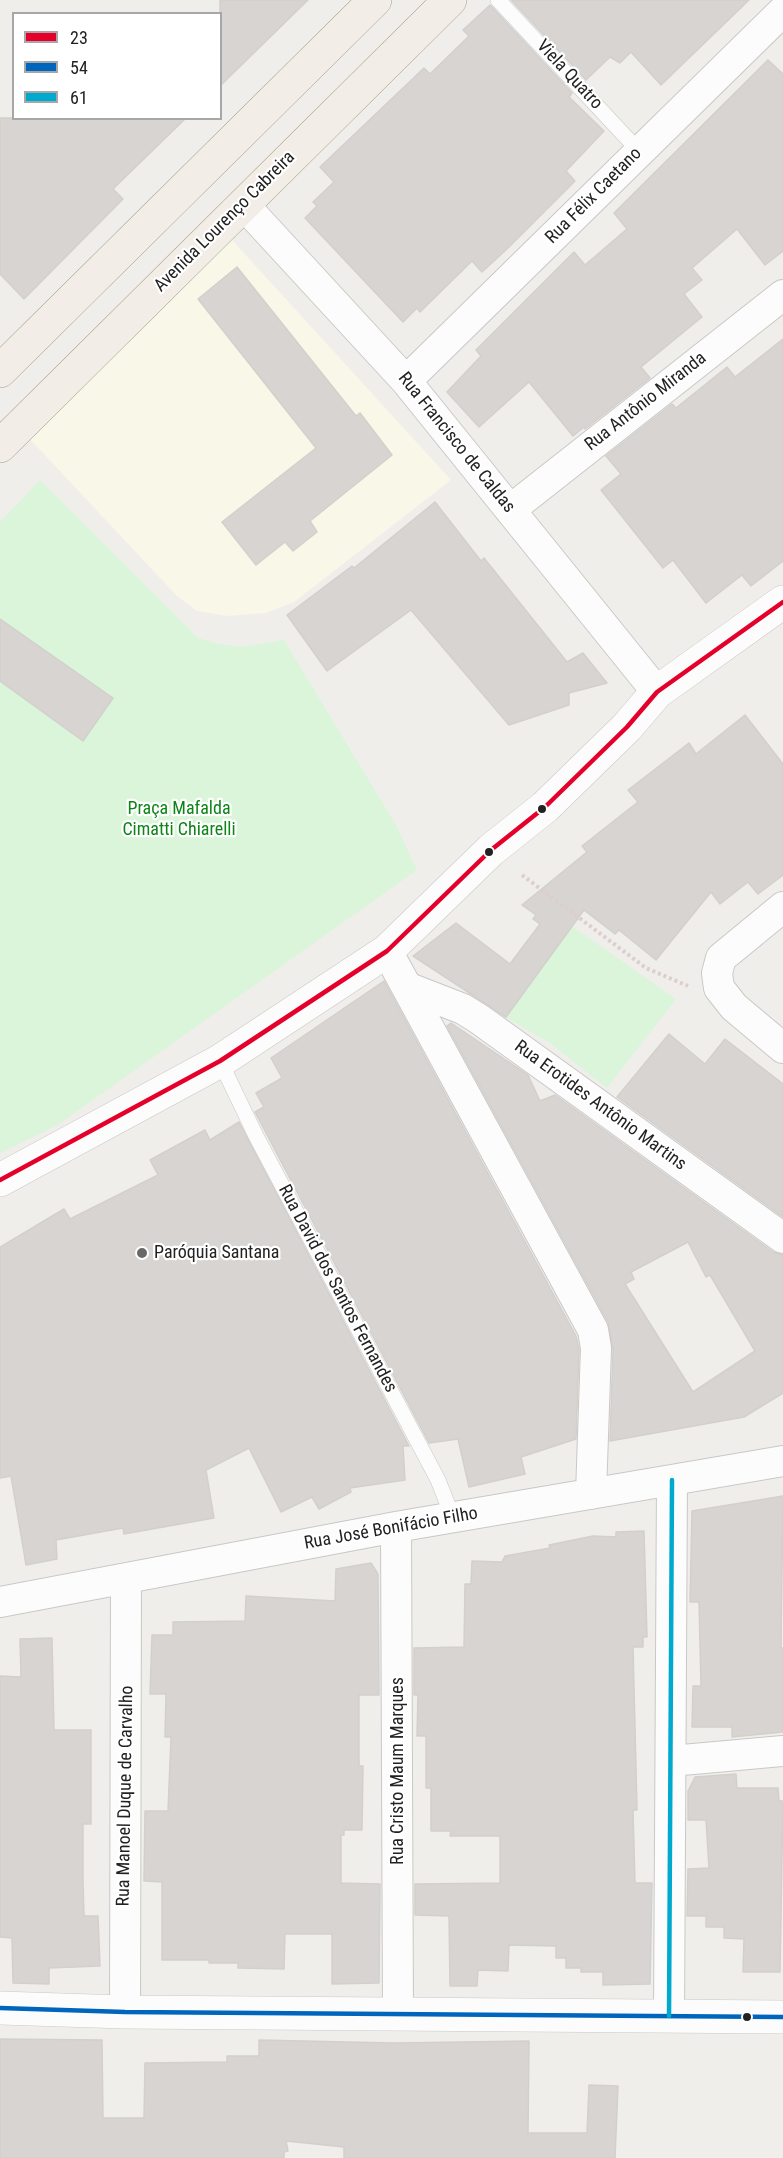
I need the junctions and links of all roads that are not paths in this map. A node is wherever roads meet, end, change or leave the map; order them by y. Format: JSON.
{"nodes":[{"id":1,"x":375,"y":0,"type":"edge"},
{"id":2,"x":450,"y":0,"type":"edge"},
{"id":3,"x":498,"y":0,"type":"edge"},
{"id":4,"x":783,"y":11,"type":"edge"},
{"id":5,"x":639,"y":151,"type":"junction"},
{"id":6,"x":243,"y":204,"type":"junction"},
{"id":7,"x":783,"y":296,"type":"edge"},
{"id":8,"x":0,"y":371,"type":"edge"},
{"id":9,"x":406,"y":381,"type":"junction"},
{"id":10,"x":0,"y":446,"type":"edge"},
{"id":11,"x":510,"y":510,"type":"junction"},
{"id":12,"x":783,"y":602,"type":"edge"},
{"id":13,"x":657,"y":692,"type":"junction"},
{"id":14,"x":783,"y":907,"type":"edge"},
{"id":15,"x":387,"y":951,"type":"junction"},
{"id":16,"x":409,"y":988,"type":"junction"},
{"id":17,"x":783,"y":1048,"type":"edge"},
{"id":18,"x":220,"y":1061,"type":"junction"},
{"id":19,"x":0,"y":1180,"type":"edge"},
{"id":20,"x":783,"y":1238,"type":"edge"},
{"id":21,"x":783,"y":1461,"type":"edge"},
{"id":22,"x":672,"y":1480,"type":"junction"},
{"id":23,"x":591,"y":1494,"type":"junction"},
{"id":24,"x":453,"y":1518,"type":"junction"},
{"id":25,"x":396,"y":1527,"type":"junction"},
{"id":26,"x":126,"y":1579,"type":"junction"},
{"id":27,"x":0,"y":1602,"type":"edge"},
{"id":28,"x":783,"y":1751,"type":"edge"},
{"id":29,"x":671,"y":1761,"type":"junction"},
{"id":30,"x":0,"y":2008,"type":"edge"},
{"id":31,"x":125,"y":2012,"type":"junction"},
{"id":32,"x":398,"y":2015,"type":"junction"},
{"id":33,"x":669,"y":2016,"type":"junction"},
{"id":34,"x":783,"y":2017,"type":"edge"}],
"edges":[{"from":1,"to":8,"type":"main road"},
{"from":2,"to":6,"type":"main road","name":"Avenida Lourenço Cabreira"},
{"from":3,"to":5,"type":"lane","name":"Viela Quatro"},
{"from":4,"to":5,"type":"street","name":"Rua Félix Caetano"},
{"from":5,"to":9,"type":"street","name":"Rua Félix Caetano"},
{"from":6,"to":9,"type":"street","name":"Rua Francisco de Caldas"},
{"from":6,"to":10,"type":"main road","name":"Avenida Lourenço Cabreira"},
{"from":7,"to":11,"type":"street","name":"Rua Antônio Miranda"},
{"from":9,"to":11,"type":"street","name":"Rua Francisco de Caldas"},
{"from":11,"to":13,"type":"street","name":"Rua Francisco de Caldas"},
{"from":12,"to":13,"type":"street"},
{"from":13,"to":15,"type":"street"},
{"from":14,"to":17,"type":"street"},
{"from":15,"to":16,"type":"street"},
{"from":15,"to":18,"type":"street"},
{"from":16,"to":20,"type":"street","name":"Rua Erotides Antônio Martins"},
{"from":16,"to":23,"type":"street"},
{"from":18,"to":19,"type":"street"},
{"from":18,"to":24,"type":"lane","name":"Rua David dos Santos Fernandes"},
{"from":21,"to":22,"type":"street","name":"Rua José Bonifácio Filho"},
{"from":22,"to":23,"type":"street","name":"Rua José Bonifácio Filho"},
{"from":22,"to":29,"type":"street"},
{"from":23,"to":24,"type":"street","name":"Rua José Bonifácio Filho"},
{"from":24,"to":25,"type":"street","name":"Rua José Bonifácio Filho"},
{"from":25,"to":26,"type":"street","name":"Rua José Bonifácio Filho"},
{"from":25,"to":32,"type":"street","name":"Rua Cristo Maum Marques"},
{"from":26,"to":27,"type":"street","name":"Rua José Bonifácio Filho"},
{"from":26,"to":31,"type":"street","name":"Rua Manoel Duque de Carvalho"},
{"from":28,"to":29,"type":"street"},
{"from":29,"to":33,"type":"street"},
{"from":30,"to":31,"type":"street"},
{"from":31,"to":32,"type":"street"},
{"from":32,"to":33,"type":"street"},
{"from":33,"to":34,"type":"street"}]}
